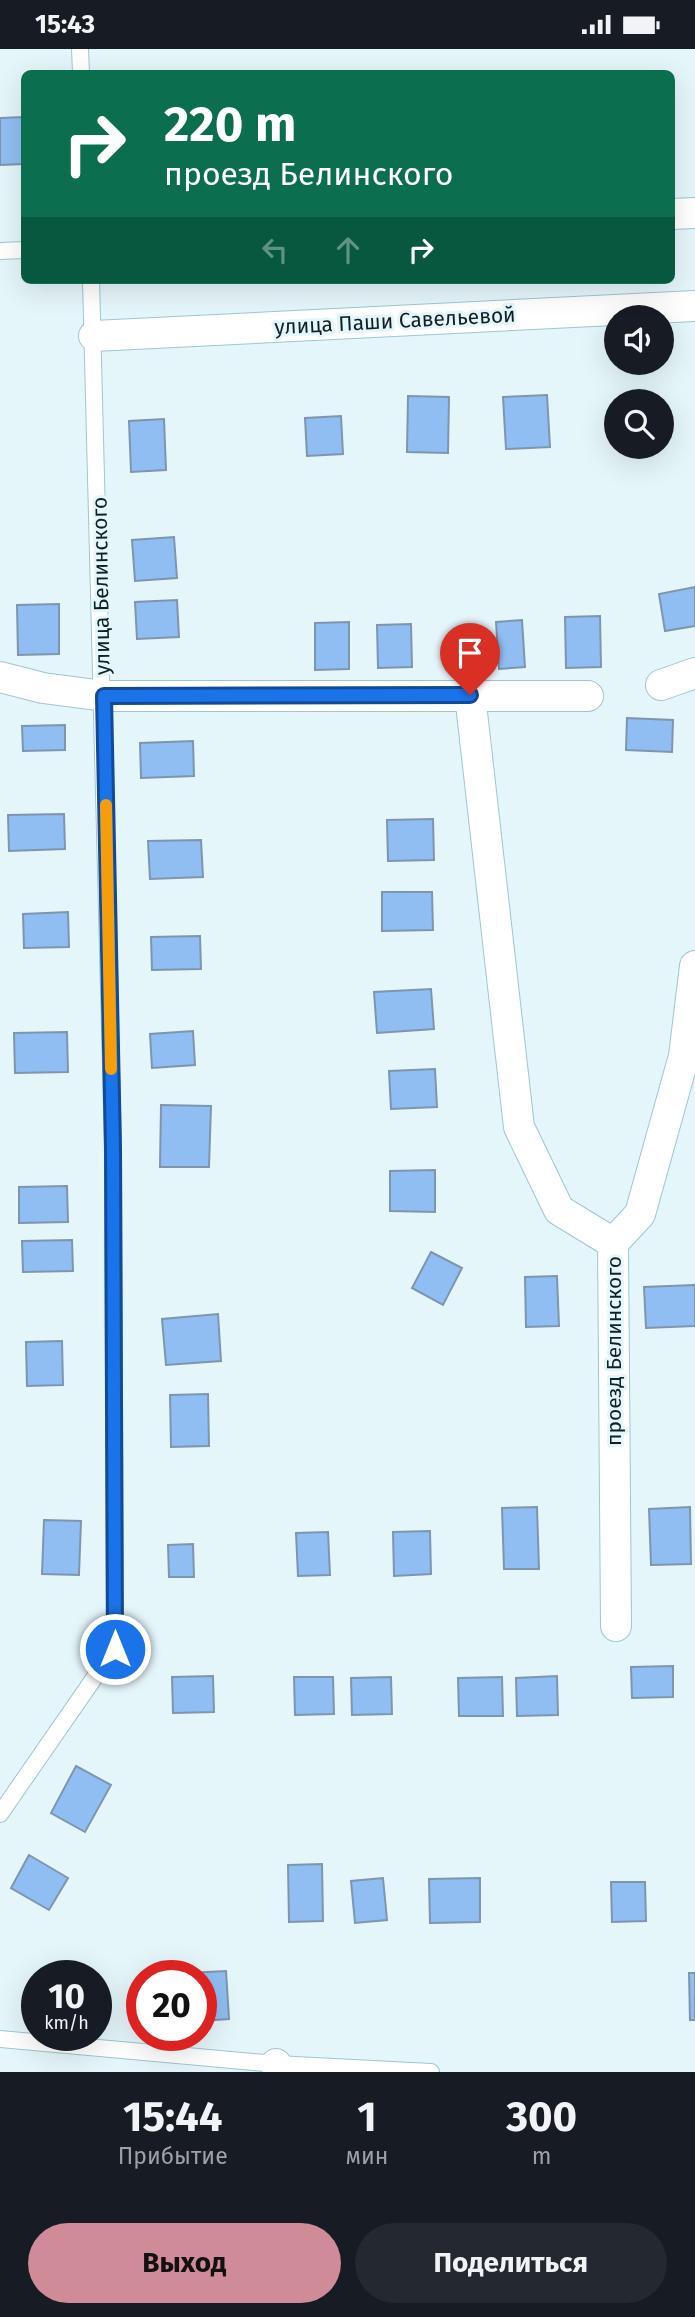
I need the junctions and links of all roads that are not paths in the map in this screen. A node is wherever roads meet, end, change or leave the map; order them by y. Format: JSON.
{"nodes":[{"id":1,"x":80,"y":49,"type":"edge"},
{"id":2,"x":82,"y":70,"type":"edge"},
{"id":3,"x":695,"y":213,"type":"edge"},
{"id":4,"x":675,"y":214,"type":"edge"},
{"id":5,"x":21,"y":250,"type":"edge"},
{"id":6,"x":0,"y":251,"type":"edge"},
{"id":7,"x":91,"y":284,"type":"edge"},
{"id":8,"x":695,"y":306,"type":"edge"},
{"id":9,"x":94,"y":336,"type":"junction"},
{"id":10,"x":695,"y":673,"type":"edge"},
{"id":11,"x":0,"y":677,"type":"edge"},
{"id":12,"x":661,"y":685,"type":"dead end"},
{"id":13,"x":470,"y":695,"type":"junction"},
{"id":14,"x":104,"y":696,"type":"junction"},
{"id":15,"x":588,"y":696,"type":"dead end"},
{"id":16,"x":695,"y":966,"type":"edge"},
{"id":17,"x":613,"y":1243,"type":"junction"},
{"id":18,"x":616,"y":1626,"type":"dead end"},
{"id":19,"x":0,"y":1814,"type":"edge"},
{"id":20,"x":0,"y":2039,"type":"edge"},
{"id":21,"x":277,"y":2068,"type":"edge"},
{"id":22,"x":430,"y":2072,"type":"edge"}],
"edges":[{"from":1,"to":2,"type":"lane"},
{"from":3,"to":4,"type":"street"},
{"from":5,"to":6,"type":"lane"},
{"from":7,"to":9,"type":"lane","name":"улица Белинского"},
{"from":8,"to":9,"type":"street","name":"улица Паши Савельевой"},
{"from":9,"to":14,"type":"lane","name":"улица Белинского"},
{"from":10,"to":12,"type":"street"},
{"from":11,"to":14,"type":"street"},
{"from":13,"to":14,"type":"street"},
{"from":13,"to":15,"type":"street"},
{"from":13,"to":17,"type":"street"},
{"from":14,"to":19,"type":"lane","name":"улица Белинского"},
{"from":16,"to":17,"type":"street","name":"проезд Белинского"},
{"from":17,"to":18,"type":"street","name":"проезд Белинского"},
{"from":20,"to":21,"type":"lane"},
{"from":21,"to":22,"type":"lane"}]}
